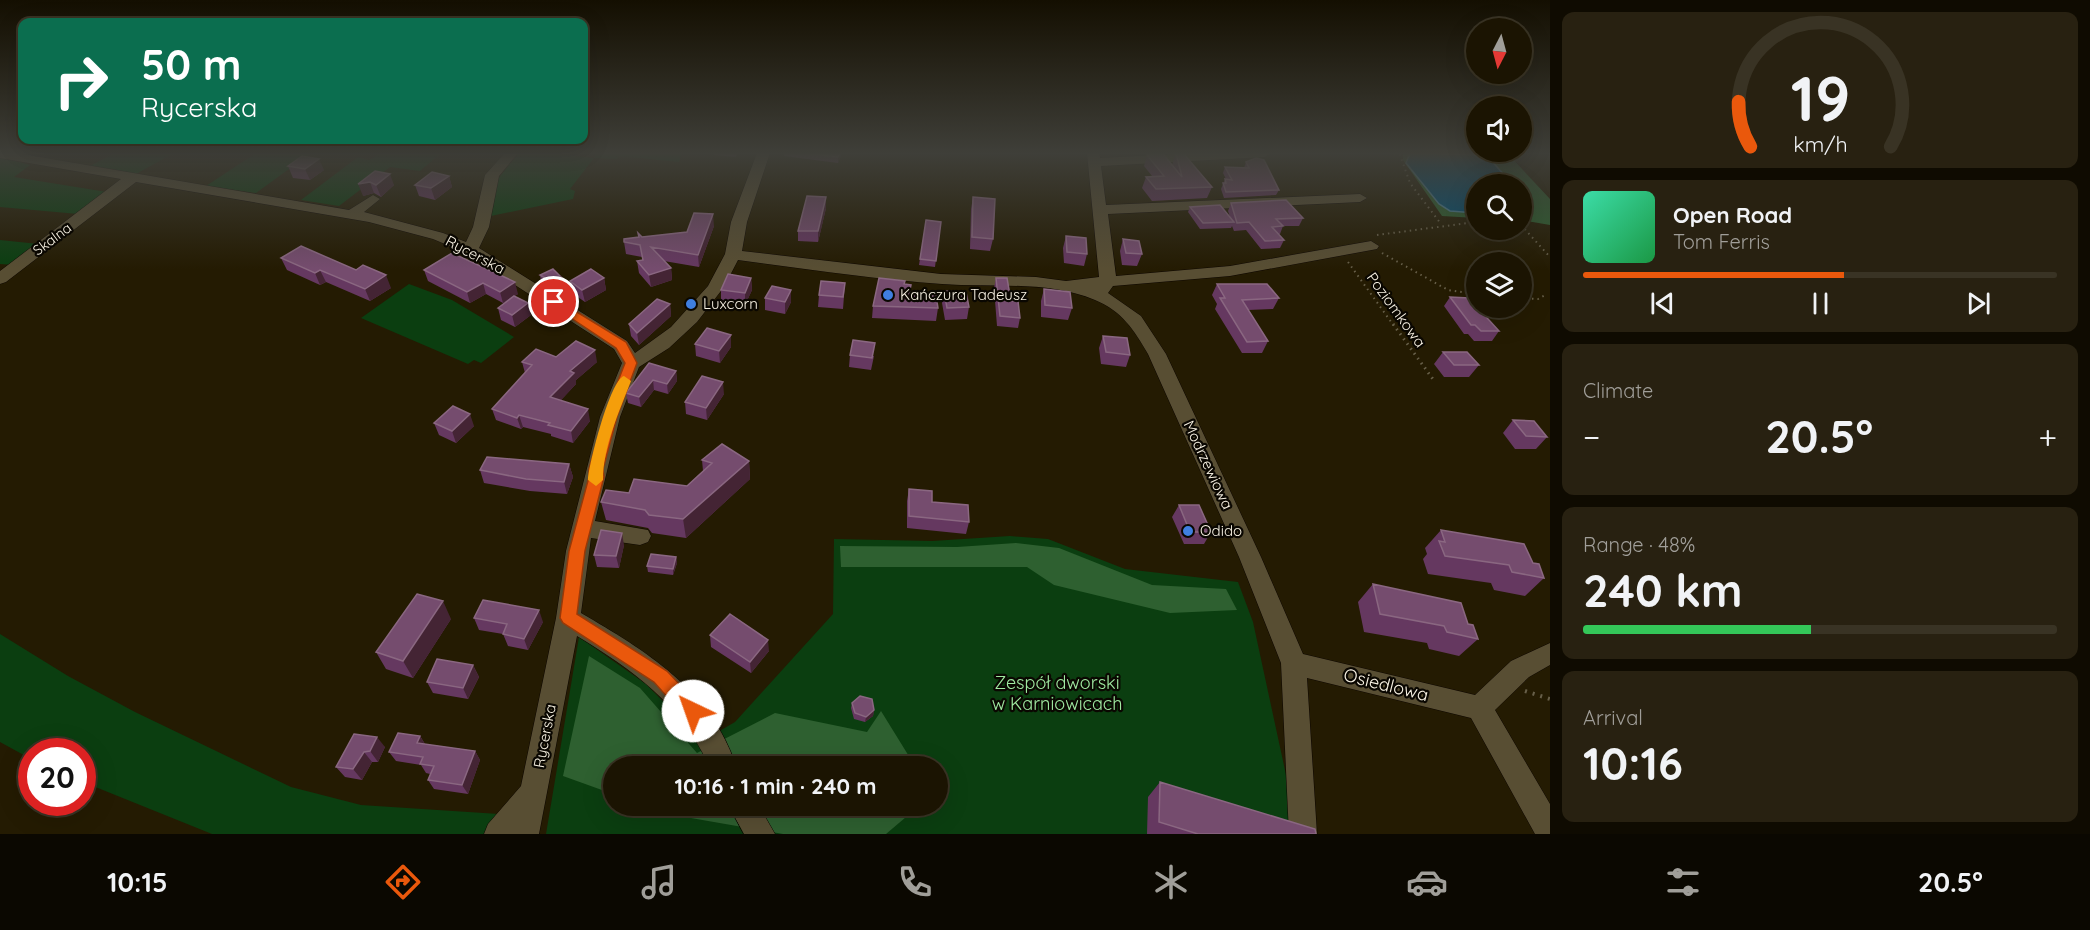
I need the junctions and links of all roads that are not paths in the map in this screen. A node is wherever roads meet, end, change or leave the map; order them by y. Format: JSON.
{"nodes":[{"id":1,"x":114,"y":192,"type":"edge"},
{"id":2,"x":219,"y":192,"type":"edge"},
{"id":3,"x":488,"y":192,"type":"edge"},
{"id":4,"x":749,"y":192,"type":"edge"},
{"id":5,"x":1099,"y":192,"type":"edge"},
{"id":6,"x":1360,"y":198,"type":"dead end"},
{"id":7,"x":373,"y":199,"type":"dead end"},
{"id":8,"x":1101,"y":210,"type":"junction"},
{"id":9,"x":351,"y":215,"type":"junction"},
{"id":10,"x":1371,"y":246,"type":"road end"},
{"id":11,"x":471,"y":249,"type":"junction"},
{"id":12,"x":733,"y":254,"type":"junction"},
{"id":13,"x":0,"y":279,"type":"edge"},
{"id":14,"x":1103,"y":289,"type":"junction"},
{"id":15,"x":631,"y":363,"type":"junction"},
{"id":16,"x":584,"y":528,"type":"junction"},
{"id":17,"x":640,"y":536,"type":"dead end"},
{"id":18,"x":568,"y":618,"type":"junction"},
{"id":19,"x":1550,"y":654,"type":"edge"},
{"id":20,"x":1294,"y":663,"type":"junction"},
{"id":21,"x":1479,"y":708,"type":"junction"},
{"id":22,"x":718,"y":756,"type":"edge"},
{"id":23,"x":534,"y":792,"type":"junction"},
{"id":24,"x":749,"y":816,"type":"edge"},
{"id":25,"x":1550,"y":832,"type":"edge"},
{"id":26,"x":498,"y":834,"type":"edge"},
{"id":27,"x":525,"y":834,"type":"edge"},
{"id":28,"x":761,"y":834,"type":"edge"},
{"id":29,"x":1303,"y":834,"type":"edge"}],
"edges":[{"from":1,"to":13,"type":"street","name":"Skalna"},
{"from":2,"to":9,"type":"street","name":"Rycerska"},
{"from":3,"to":11,"type":"street"},
{"from":4,"to":12,"type":"street"},
{"from":5,"to":8,"type":"street"},
{"from":6,"to":8,"type":"street"},
{"from":7,"to":9,"type":"street"},
{"from":8,"to":14,"type":"street"},
{"from":9,"to":11,"type":"street","name":"Rycerska"},
{"from":10,"to":14,"type":"street"},
{"from":11,"to":15,"type":"street","name":"Rycerska"},
{"from":12,"to":14,"type":"street","name":"Modrzewiowa"},
{"from":12,"to":15,"type":"street"},
{"from":14,"to":20,"type":"street","name":"Modrzewiowa"},
{"from":15,"to":16,"type":"street","name":"Rycerska"},
{"from":16,"to":17,"type":"street"},
{"from":16,"to":18,"type":"street","name":"Rycerska"},
{"from":18,"to":22,"type":"street"},
{"from":18,"to":23,"type":"street","name":"Rycerska"},
{"from":19,"to":21,"type":"street"},
{"from":20,"to":21,"type":"street","name":"Osiedlowa"},
{"from":20,"to":29,"type":"street","name":"Modrzewiowa"},
{"from":21,"to":25,"type":"street"},
{"from":23,"to":26,"type":"street"},
{"from":23,"to":27,"type":"street","name":"Rycerska"},
{"from":24,"to":28,"type":"street"}]}
